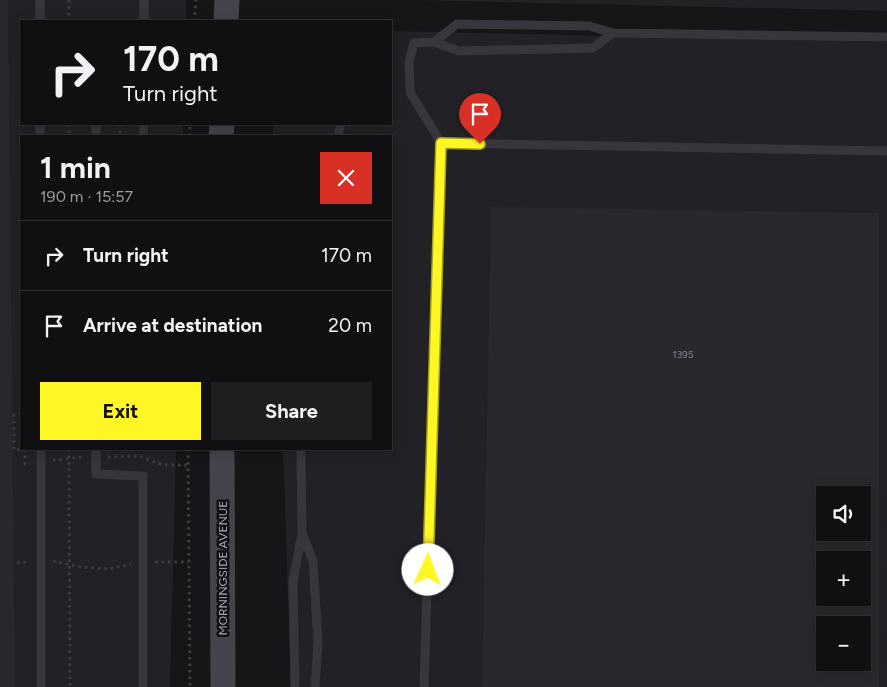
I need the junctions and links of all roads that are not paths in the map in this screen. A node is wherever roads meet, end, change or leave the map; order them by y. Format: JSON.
{"nodes":[{"id":1,"x":40,"y":0,"type":"edge"},
{"id":2,"x":144,"y":0,"type":"edge"},
{"id":3,"x":227,"y":0,"type":"edge"},
{"id":4,"x":40,"y":20,"type":"edge"},
{"id":5,"x":144,"y":20,"type":"edge"},
{"id":6,"x":226,"y":20,"type":"edge"},
{"id":7,"x":613,"y":33,"type":"junction"},
{"id":8,"x":887,"y":37,"type":"edge"},
{"id":9,"x":434,"y":42,"type":"junction"},
{"id":10,"x":441,"y":143,"type":"junction"},
{"id":11,"x":887,"y":151,"type":"edge"},
{"id":12,"x":41,"y":450,"type":"edge"},
{"id":13,"x":222,"y":450,"type":"edge"},
{"id":14,"x":300,"y":450,"type":"edge"},
{"id":15,"x":96,"y":453,"type":"edge"},
{"id":16,"x":302,"y":533,"type":"junction"},
{"id":17,"x":41,"y":687,"type":"edge"},
{"id":18,"x":143,"y":687,"type":"edge"},
{"id":19,"x":223,"y":687,"type":"edge"},
{"id":20,"x":295,"y":687,"type":"edge"},
{"id":21,"x":315,"y":687,"type":"edge"},
{"id":22,"x":424,"y":687,"type":"edge"}],
"edges":[{"from":1,"to":4,"type":"lane"},
{"from":2,"to":5,"type":"lane"},
{"from":3,"to":6,"type":"main road"},
{"from":7,"to":8,"type":"lane"},
{"from":7,"to":9,"type":"lane"},
{"from":7,"to":9,"type":"lane"},
{"from":9,"to":10,"type":"lane"},
{"from":10,"to":11,"type":"lane"},
{"from":10,"to":22,"type":"lane"},
{"from":12,"to":17,"type":"lane"},
{"from":13,"to":19,"type":"main road","name":"MORNINGSIDE AVENUE"},
{"from":14,"to":16,"type":"lane"},
{"from":15,"to":18,"type":"lane"},
{"from":16,"to":20,"type":"lane"},
{"from":16,"to":21,"type":"lane"}]}
